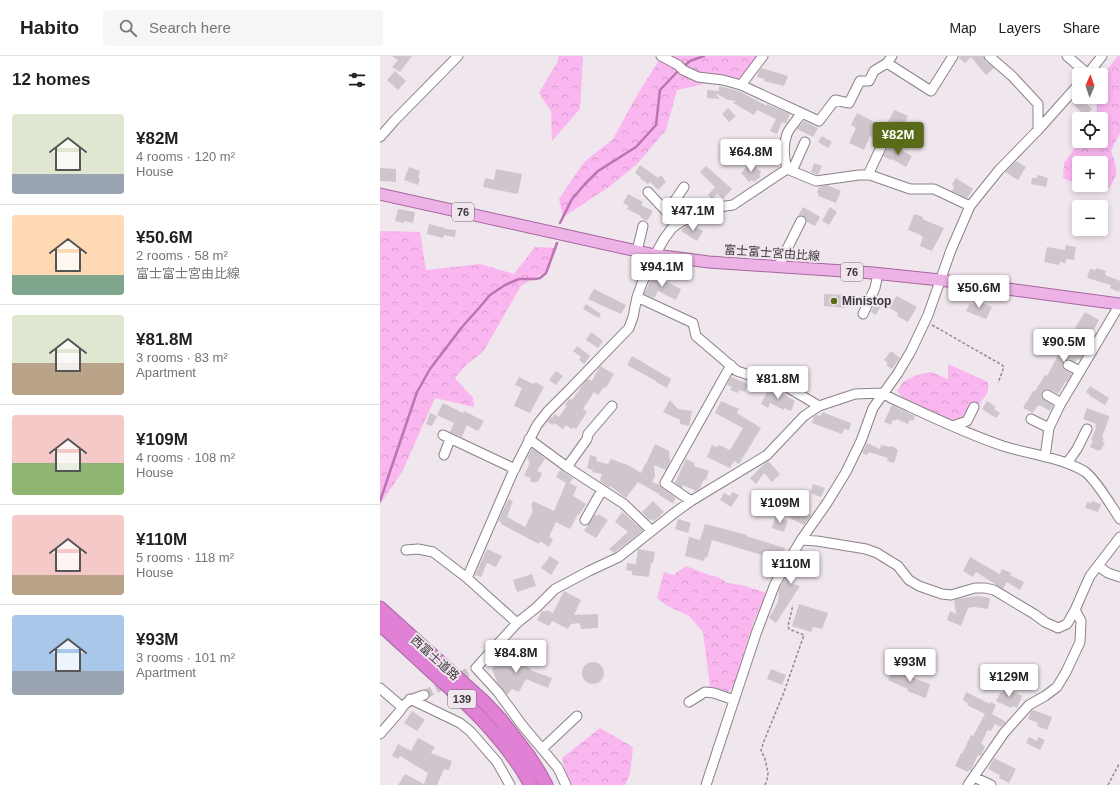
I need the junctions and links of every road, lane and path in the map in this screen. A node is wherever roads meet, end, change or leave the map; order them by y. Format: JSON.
{"nodes":[{"id":1,"x":458,"y":56,"type":"edge"},
{"id":2,"x":661,"y":56,"type":"edge"},
{"id":3,"x":763,"y":56,"type":"edge"},
{"id":4,"x":953,"y":56,"type":"edge"},
{"id":5,"x":989,"y":56,"type":"edge"},
{"id":6,"x":1067,"y":56,"type":"edge"},
{"id":7,"x":1102,"y":56,"type":"edge"},
{"id":8,"x":890,"y":60,"type":"edge"},
{"id":9,"x":1081,"y":68,"type":"edge"},
{"id":10,"x":1093,"y":68,"type":"edge"},
{"id":11,"x":741,"y":85,"type":"junction"},
{"id":12,"x":1072,"y":92,"type":"edge"},
{"id":13,"x":801,"y":114,"type":"junction"},
{"id":14,"x":889,"y":130,"type":"dead end"},
{"id":15,"x":1038,"y":130,"type":"junction"},
{"id":16,"x":380,"y":137,"type":"edge"},
{"id":17,"x":805,"y":142,"type":"dead end"},
{"id":18,"x":789,"y":170,"type":"junction"},
{"id":19,"x":868,"y":175,"type":"junction"},
{"id":20,"x":684,"y":188,"type":"dead end"},
{"id":21,"x":648,"y":192,"type":"dead end"},
{"id":22,"x":380,"y":194,"type":"edge"},
{"id":23,"x":970,"y":206,"type":"junction"},
{"id":24,"x":667,"y":212,"type":"junction"},
{"id":25,"x":801,"y":221,"type":"dead end"},
{"id":26,"x":678,"y":224,"type":"junction"},
{"id":27,"x":643,"y":226,"type":"dead end"},
{"id":28,"x":637,"y":251,"type":"junction"},
{"id":29,"x":655,"y":255,"type":"junction"},
{"id":30,"x":778,"y":267,"type":"junction"},
{"id":31,"x":878,"y":274,"type":"junction"},
{"id":32,"x":940,"y":280,"type":"junction"},
{"id":33,"x":637,"y":297,"type":"junction"},
{"id":34,"x":1120,"y":304,"type":"edge"},
{"id":35,"x":863,"y":314,"type":"dead end"},
{"id":36,"x":925,"y":321,"type":"junction"},
{"id":37,"x":731,"y":365,"type":"junction"},
{"id":38,"x":1068,"y":365,"type":"dead end"},
{"id":39,"x":1080,"y":371,"type":"junction"},
{"id":40,"x":998,"y":383,"type":"dead end"},
{"id":41,"x":883,"y":394,"type":"junction"},
{"id":42,"x":1047,"y":395,"type":"dead end"},
{"id":43,"x":1061,"y":403,"type":"junction"},
{"id":44,"x":612,"y":406,"type":"dead end"},
{"id":45,"x":819,"y":406,"type":"junction"},
{"id":46,"x":974,"y":408,"type":"dead end"},
{"id":47,"x":1031,"y":420,"type":"dead end"},
{"id":48,"x":953,"y":426,"type":"junction"},
{"id":49,"x":1049,"y":428,"type":"junction"},
{"id":50,"x":1087,"y":429,"type":"dead end"},
{"id":51,"x":529,"y":439,"type":"junction"},
{"id":52,"x":444,"y":455,"type":"dead end"},
{"id":53,"x":1045,"y":457,"type":"junction"},
{"id":54,"x":1067,"y":463,"type":"junction"},
{"id":55,"x":566,"y":467,"type":"junction"},
{"id":56,"x":515,"y":469,"type":"junction"},
{"id":57,"x":602,"y":490,"type":"junction"},
{"id":58,"x":691,"y":501,"type":"junction"},
{"id":59,"x":585,"y":520,"type":"dead end"},
{"id":60,"x":1120,"y":520,"type":"edge"},
{"id":61,"x":652,"y":532,"type":"junction"},
{"id":62,"x":1120,"y":537,"type":"edge"},
{"id":63,"x":801,"y":540,"type":"junction"},
{"id":64,"x":406,"y":550,"type":"dead end"},
{"id":65,"x":1098,"y":566,"type":"junction"},
{"id":66,"x":1120,"y":577,"type":"edge"},
{"id":67,"x":467,"y":578,"type":"junction"},
{"id":68,"x":794,"y":605,"type":"dead end"},
{"id":69,"x":380,"y":608,"type":"edge"},
{"id":70,"x":1075,"y":610,"type":"junction"},
{"id":71,"x":517,"y":623,"type":"junction"},
{"id":72,"x":380,"y":624,"type":"edge"},
{"id":73,"x":380,"y":688,"type":"edge"},
{"id":74,"x":424,"y":695,"type":"tunnel mouth"},
{"id":75,"x":410,"y":699,"type":"junction"},
{"id":76,"x":734,"y":700,"type":"junction"},
{"id":77,"x":689,"y":702,"type":"dead end"},
{"id":78,"x":402,"y":707,"type":"junction"},
{"id":79,"x":577,"y":716,"type":"dead end"},
{"id":80,"x":380,"y":734,"type":"edge"},
{"id":81,"x":542,"y":749,"type":"junction"},
{"id":82,"x":1120,"y":764,"type":"edge"},
{"id":83,"x":971,"y":781,"type":"edge"},
{"id":84,"x":510,"y":785,"type":"edge"},
{"id":85,"x":531,"y":785,"type":"edge"},
{"id":86,"x":546,"y":785,"type":"edge"},
{"id":87,"x":566,"y":785,"type":"edge"},
{"id":88,"x":706,"y":785,"type":"edge"},
{"id":89,"x":765,"y":785,"type":"edge"},
{"id":90,"x":991,"y":785,"type":"edge"},
{"id":91,"x":1108,"y":785,"type":"edge"}],
"edges":[{"from":1,"to":16,"type":"street"},
{"from":2,"to":11,"type":"street"},
{"from":3,"to":11,"type":"street"},
{"from":4,"to":8,"type":"street"},
{"from":5,"to":15,"type":"street"},
{"from":6,"to":9,"type":"street"},
{"from":7,"to":10,"type":"street"},
{"from":8,"to":13,"type":"street"},
{"from":11,"to":13,"type":"street"},
{"from":12,"to":15,"type":"street"},
{"from":13,"to":18,"type":"street"},
{"from":14,"to":19,"type":"street"},
{"from":15,"to":23,"type":"street"},
{"from":17,"to":18,"type":"street"},
{"from":18,"to":19,"type":"street"},
{"from":18,"to":26,"type":"street"},
{"from":19,"to":23,"type":"street"},
{"from":20,"to":24,"type":"street"},
{"from":21,"to":24,"type":"street"},
{"from":22,"to":28,"type":"main road","name":"富士富士宮由比線","number":"76"},
{"from":23,"to":32,"type":"street"},
{"from":24,"to":26,"type":"street"},
{"from":25,"to":30,"type":"street"},
{"from":26,"to":29,"type":"street"},
{"from":27,"to":28,"type":"street"},
{"from":28,"to":29,"type":"main road","name":"富士富士宮由比線","number":"76"},
{"from":29,"to":30,"type":"main road","name":"富士富士宮由比線","number":"76"},
{"from":29,"to":33,"type":"street"},
{"from":30,"to":31,"type":"main road","name":"富士富士宮由比線","number":"76"},
{"from":31,"to":32,"type":"main road","name":"富士富士宮由比線","number":"76"},
{"from":31,"to":35,"type":"street"},
{"from":32,"to":34,"type":"main road","name":"富士富士宮由比線","number":"76"},
{"from":32,"to":36,"type":"street"},
{"from":33,"to":37,"type":"street"},
{"from":33,"to":51,"type":"street"},
{"from":34,"to":39,"type":"street"},
{"from":36,"to":40,"type":"path"},
{"from":36,"to":41,"type":"street"},
{"from":37,"to":45,"type":"street"},
{"from":37,"to":58,"type":"street"},
{"from":38,"to":39,"type":"street"},
{"from":39,"to":43,"type":"street"},
{"from":41,"to":45,"type":"street"},
{"from":41,"to":48,"type":"street"},
{"from":41,"to":63,"type":"street"},
{"from":42,"to":43,"type":"street"},
{"from":43,"to":49,"type":"street"},
{"from":44,"to":55,"type":"street"},
{"from":45,"to":58,"type":"street"},
{"from":46,"to":48,"type":"street"},
{"from":47,"to":49,"type":"street"},
{"from":48,"to":53,"type":"street"},
{"from":49,"to":53,"type":"street"},
{"from":50,"to":54,"type":"street"},
{"from":51,"to":55,"type":"street"},
{"from":51,"to":56,"type":"street"},
{"from":52,"to":56,"type":"street"},
{"from":53,"to":54,"type":"street"},
{"from":54,"to":60,"type":"street"},
{"from":55,"to":57,"type":"street"},
{"from":56,"to":67,"type":"street"},
{"from":57,"to":59,"type":"street"},
{"from":57,"to":61,"type":"street"},
{"from":58,"to":61,"type":"street"},
{"from":61,"to":71,"type":"street"},
{"from":62,"to":65,"type":"street"},
{"from":63,"to":70,"type":"street"},
{"from":63,"to":76,"type":"street"},
{"from":64,"to":67,"type":"street"},
{"from":65,"to":66,"type":"street"},
{"from":65,"to":70,"type":"street"},
{"from":67,"to":71,"type":"street"},
{"from":68,"to":89,"type":"path"},
{"from":69,"to":86,"type":"highway","name":"西富士道路","number":"139"},
{"from":70,"to":83,"type":"street"},
{"from":71,"to":81,"type":"street"},
{"from":72,"to":85,"type":"highway","name":"西富士道路","number":"139"},
{"from":73,"to":78,"type":"street"},
{"from":74,"to":75,"type":"street"},
{"from":75,"to":78,"type":"street"},
{"from":75,"to":84,"type":"street"},
{"from":76,"to":77,"type":"street"},
{"from":76,"to":88,"type":"street"},
{"from":78,"to":80,"type":"street"},
{"from":79,"to":81,"type":"street"},
{"from":81,"to":87,"type":"street"},
{"from":82,"to":91,"type":"path"},
{"from":83,"to":90,"type":"street"}]}
